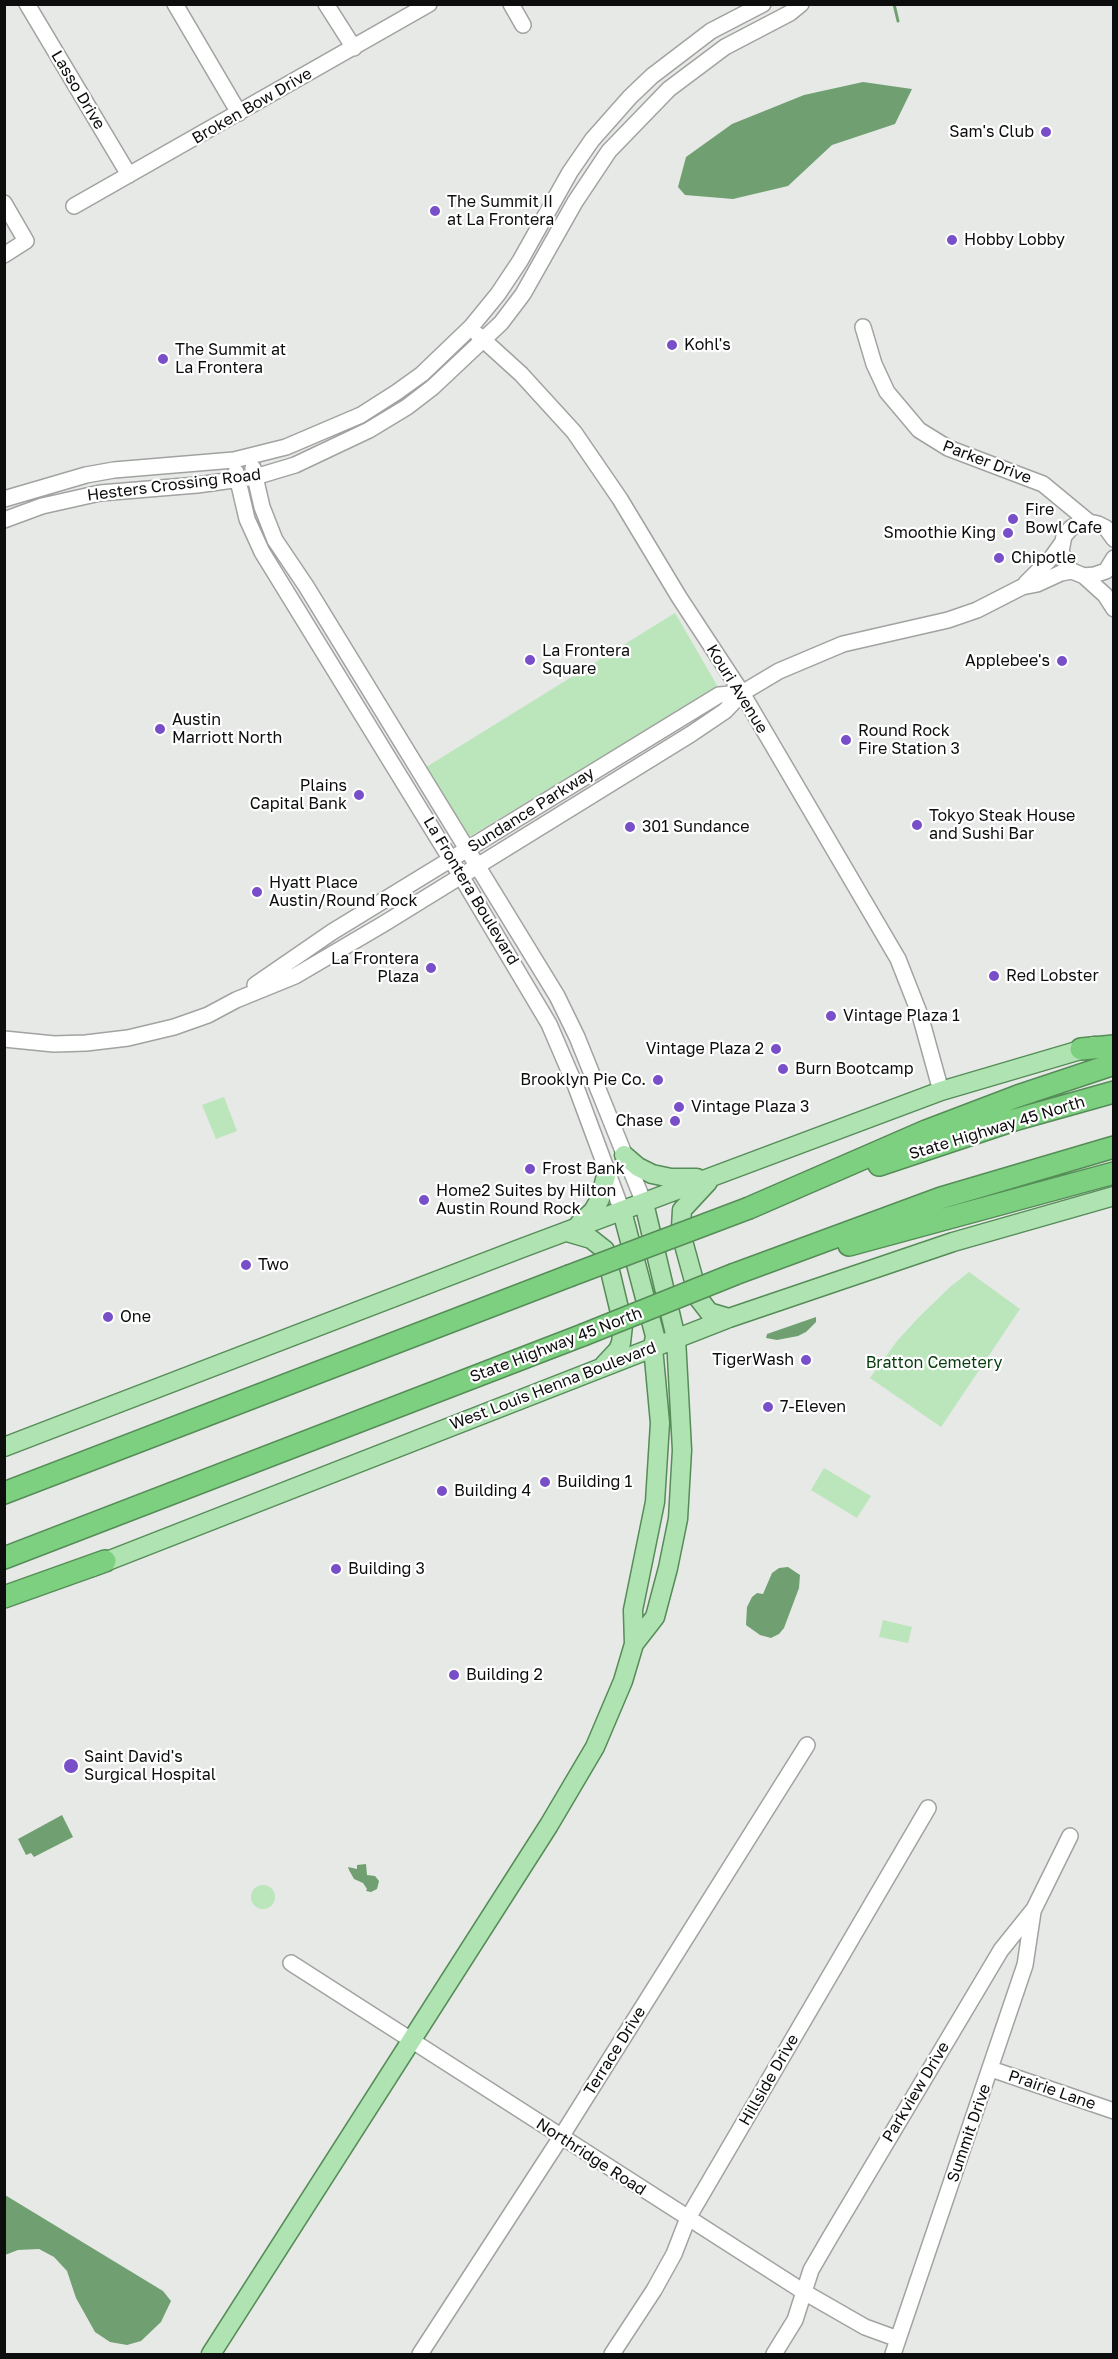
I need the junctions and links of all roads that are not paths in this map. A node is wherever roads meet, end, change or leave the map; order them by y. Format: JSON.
{"nodes":[{"id":1,"x":27,"y":4,"type":"edge"},
{"id":2,"x":176,"y":4,"type":"edge"},
{"id":3,"x":326,"y":4,"type":"edge"},
{"id":4,"x":429,"y":4,"type":"edge"},
{"id":5,"x":511,"y":4,"type":"edge"},
{"id":6,"x":763,"y":4,"type":"edge"},
{"id":7,"x":793,"y":7,"type":"edge"},
{"id":8,"x":523,"y":25,"type":"dead end"},
{"id":9,"x":354,"y":48,"type":"junction"},
{"id":10,"x":238,"y":113,"type":"junction"},
{"id":11,"x":129,"y":175,"type":"junction"},
{"id":12,"x":4,"y":203,"type":"edge"},
{"id":13,"x":74,"y":206,"type":"dead end"},
{"id":14,"x":4,"y":255,"type":"edge"},
{"id":15,"x":471,"y":327,"type":"junction"},
{"id":16,"x":863,"y":327,"type":"dead end"},
{"id":17,"x":484,"y":341,"type":"junction"},
{"id":18,"x":250,"y":456,"type":"junction"},
{"id":19,"x":234,"y":460,"type":"junction"},
{"id":20,"x":255,"y":477,"type":"junction"},
{"id":21,"x":238,"y":480,"type":"junction"},
{"id":22,"x":4,"y":499,"type":"edge"},
{"id":23,"x":1063,"y":501,"type":"junction"},
{"id":24,"x":4,"y":520,"type":"edge"},
{"id":25,"x":1100,"y":522,"type":"edge"},
{"id":26,"x":1063,"y":539,"type":"junction"},
{"id":27,"x":1113,"y":539,"type":"edge"},
{"id":28,"x":1113,"y":558,"type":"edge"},
{"id":29,"x":1078,"y":573,"type":"junction"},
{"id":30,"x":1022,"y":587,"type":"junction"},
{"id":31,"x":1113,"y":609,"type":"edge"},
{"id":32,"x":742,"y":693,"type":"junction"},
{"id":33,"x":467,"y":849,"type":"junction"},
{"id":34,"x":451,"y":859,"type":"junction"},
{"id":35,"x":477,"y":866,"type":"junction"},
{"id":36,"x":461,"y":876,"type":"junction"},
{"id":37,"x":236,"y":999,"type":"junction"},
{"id":38,"x":4,"y":1040,"type":"edge"},
{"id":39,"x":1113,"y":1040,"type":"edge"},
{"id":40,"x":1113,"y":1046,"type":"edge"},
{"id":41,"x":1081,"y":1049,"type":"junction"},
{"id":42,"x":1113,"y":1064,"type":"edge"},
{"id":43,"x":941,"y":1091,"type":"junction"},
{"id":44,"x":1113,"y":1092,"type":"edge"},
{"id":45,"x":1113,"y":1147,"type":"edge"},
{"id":46,"x":624,"y":1155,"type":"junction"},
{"id":47,"x":607,"y":1172,"type":"junction"},
{"id":48,"x":1113,"y":1173,"type":"edge"},
{"id":49,"x":711,"y":1178,"type":"junction"},
{"id":50,"x":1113,"y":1196,"type":"edge"},
{"id":51,"x":644,"y":1203,"type":"junction"},
{"id":52,"x":749,"y":1208,"type":"junction"},
{"id":53,"x":622,"y":1211,"type":"junction"},
{"id":54,"x":567,"y":1232,"type":"junction"},
{"id":55,"x":735,"y":1274,"type":"junction"},
{"id":56,"x":729,"y":1318,"type":"junction"},
{"id":57,"x":676,"y":1338,"type":"junction"},
{"id":58,"x":653,"y":1347,"type":"junction"},
{"id":59,"x":602,"y":1366,"type":"junction"},
{"id":60,"x":4,"y":1447,"type":"edge"},
{"id":61,"x":4,"y":1493,"type":"edge"},
{"id":62,"x":655,"y":1502,"type":"junction"},
{"id":63,"x":679,"y":1503,"type":"junction"},
{"id":64,"x":4,"y":1557,"type":"edge"},
{"id":65,"x":105,"y":1561,"type":"junction"},
{"id":66,"x":4,"y":1598,"type":"edge"},
{"id":67,"x":4,"y":1608,"type":"edge"},
{"id":68,"x":634,"y":1644,"type":"junction"},
{"id":69,"x":807,"y":1745,"type":"dead end"},
{"id":70,"x":928,"y":1808,"type":"dead end"},
{"id":71,"x":1070,"y":1836,"type":"dead end"},
{"id":72,"x":1034,"y":1909,"type":"junction"},
{"id":73,"x":291,"y":1963,"type":"dead end"},
{"id":74,"x":411,"y":2042,"type":"junction"},
{"id":75,"x":991,"y":2069,"type":"junction"},
{"id":76,"x":1113,"y":2111,"type":"edge"},
{"id":77,"x":561,"y":2137,"type":"junction"},
{"id":78,"x":688,"y":2218,"type":"junction"},
{"id":79,"x":804,"y":2292,"type":"junction"},
{"id":80,"x":898,"y":2340,"type":"junction"},
{"id":81,"x":211,"y":2355,"type":"edge"},
{"id":82,"x":420,"y":2355,"type":"edge"},
{"id":83,"x":612,"y":2355,"type":"edge"},
{"id":84,"x":774,"y":2355,"type":"edge"},
{"id":85,"x":893,"y":2355,"type":"edge"}],
"edges":[{"from":1,"to":11,"type":"street","name":"Lasso Drive"},
{"from":2,"to":10,"type":"street"},
{"from":3,"to":9,"type":"street"},
{"from":4,"to":9,"type":"street","name":"Broken Bow Drive"},
{"from":5,"to":8,"type":"street"},
{"from":6,"to":15,"type":"street","name":"Hesters Crossing Road"},
{"from":7,"to":17,"type":"street","name":"Hesters Crossing Road"},
{"from":9,"to":10,"type":"street","name":"Broken Bow Drive"},
{"from":10,"to":11,"type":"street","name":"Broken Bow Drive"},
{"from":11,"to":13,"type":"street","name":"Broken Bow Drive"},
{"from":12,"to":14,"type":"street"},
{"from":15,"to":17,"type":"street","name":"Kouri Avenue"},
{"from":15,"to":18,"type":"street","name":"Hesters Crossing Road"},
{"from":16,"to":23,"type":"street","name":"Parker Drive"},
{"from":17,"to":20,"type":"street","name":"Hesters Crossing Road"},
{"from":17,"to":32,"type":"street","name":"Kouri Avenue"},
{"from":18,"to":19,"type":"street","name":"Hesters Crossing Road"},
{"from":18,"to":20,"type":"street","name":"La Frontera Boulevard"},
{"from":19,"to":21,"type":"street","name":"La Frontera Boulevard"},
{"from":19,"to":22,"type":"street","name":"Hesters Crossing Road"},
{"from":20,"to":21,"type":"street","name":"Hesters Crossing Road"},
{"from":20,"to":33,"type":"street","name":"La Frontera Boulevard"},
{"from":21,"to":24,"type":"street","name":"Hesters Crossing Road"},
{"from":21,"to":34,"type":"street","name":"La Frontera Boulevard"},
{"from":23,"to":25,"type":"street","name":"Parker Drive"},
{"from":23,"to":26,"type":"street"},
{"from":25,"to":26,"type":"street"},
{"from":25,"to":27,"type":"street","name":"Parker Drive"},
{"from":26,"to":29,"type":"street"},
{"from":26,"to":30,"type":"street","name":"Sundance Parkway"},
{"from":28,"to":29,"type":"street","name":"Sundance Parkway"},
{"from":29,"to":30,"type":"street","name":"Sundance Parkway"},
{"from":29,"to":31,"type":"street"},
{"from":30,"to":32,"type":"street","name":"Sundance Parkway"},
{"from":32,"to":33,"type":"street","name":"Sundance Parkway"},
{"from":32,"to":35,"type":"street","name":"Sundance Parkway"},
{"from":32,"to":43,"type":"street","name":"Kouri Avenue"},
{"from":33,"to":34,"type":"street","name":"Sundance Parkway"},
{"from":33,"to":35,"type":"street","name":"La Frontera Boulevard"},
{"from":34,"to":36,"type":"street","name":"La Frontera Boulevard"},
{"from":34,"to":37,"type":"street","name":"Sundance Parkway"},
{"from":35,"to":36,"type":"street","name":"Sundance Parkway"},
{"from":35,"to":46,"type":"street","name":"La Frontera Boulevard"},
{"from":36,"to":37,"type":"street","name":"Sundance Parkway"},
{"from":36,"to":47,"type":"street","name":"La Frontera Boulevard"},
{"from":37,"to":38,"type":"street","name":"Sundance Parkway"},
{"from":39,"to":41,"type":"main road"},
{"from":40,"to":41,"type":"highway"},
{"from":41,"to":43,"type":"main road"},
{"from":42,"to":52,"type":"highway"},
{"from":43,"to":49,"type":"main road"},
{"from":44,"to":52,"type":"highway","name":"State Highway 45 North"},
{"from":45,"to":55,"type":"highway","name":"State Highway 45 North"},
{"from":46,"to":49,"type":"main road"},
{"from":46,"to":51,"type":"street","name":"La Frontera Boulevard"},
{"from":47,"to":53,"type":"street","name":"La Frontera Boulevard"},
{"from":47,"to":54,"type":"main road"},
{"from":48,"to":55,"type":"highway"},
{"from":49,"to":51,"type":"main road"},
{"from":49,"to":56,"type":"main road"},
{"from":50,"to":56,"type":"main road","name":"West Louis Henna Boulevard"},
{"from":51,"to":53,"type":"main road"},
{"from":51,"to":57,"type":"main road","name":"La Frontera Boulevard"},
{"from":52,"to":61,"type":"highway","name":"State Highway 45 North","bridge":true},
{"from":53,"to":54,"type":"main road"},
{"from":53,"to":58,"type":"main road","name":"La Frontera Boulevard"},
{"from":54,"to":59,"type":"main road"},
{"from":54,"to":60,"type":"main road"},
{"from":55,"to":64,"type":"highway","name":"State Highway 45 North","bridge":true},
{"from":56,"to":57,"type":"main road","name":"West Louis Henna Boulevard"},
{"from":57,"to":58,"type":"main road","name":"West Louis Henna Boulevard"},
{"from":57,"to":63,"type":"main road","name":"La Frontera Boulevard"},
{"from":58,"to":59,"type":"main road","name":"West Louis Henna Boulevard"},
{"from":58,"to":62,"type":"main road","name":"La Frontera Boulevard"},
{"from":59,"to":65,"type":"main road","name":"West Louis Henna Boulevard"},
{"from":62,"to":63,"type":"main road"},
{"from":62,"to":68,"type":"main road","name":"La Frontera Boulevard"},
{"from":63,"to":68,"type":"main road","name":"La Frontera Boulevard"},
{"from":65,"to":66,"type":"highway"},
{"from":65,"to":67,"type":"main road","name":"West Louis Henna Boulevard"},
{"from":68,"to":74,"type":"main road"},
{"from":69,"to":77,"type":"street","name":"Terrace Drive"},
{"from":70,"to":78,"type":"street","name":"Hillside Drive"},
{"from":71,"to":72,"type":"street","name":"Parkview Drive"},
{"from":72,"to":75,"type":"street","name":"Summit Drive"},
{"from":72,"to":79,"type":"street","name":"Parkview Drive"},
{"from":73,"to":74,"type":"street","name":"Northridge Road"},
{"from":74,"to":77,"type":"street","name":"Northridge Road"},
{"from":74,"to":81,"type":"main road"},
{"from":75,"to":76,"type":"street","name":"Prairie Lane"},
{"from":75,"to":80,"type":"street","name":"Summit Drive"},
{"from":77,"to":78,"type":"street","name":"Northridge Road"},
{"from":77,"to":82,"type":"street","name":"Terrace Drive"},
{"from":78,"to":79,"type":"street","name":"Northridge Road"},
{"from":78,"to":83,"type":"street","name":"Hillside Drive"},
{"from":79,"to":80,"type":"street","name":"Northridge Road"},
{"from":79,"to":84,"type":"street","name":"Parkview Drive"},
{"from":80,"to":85,"type":"street","name":"Summit Drive"}]}
